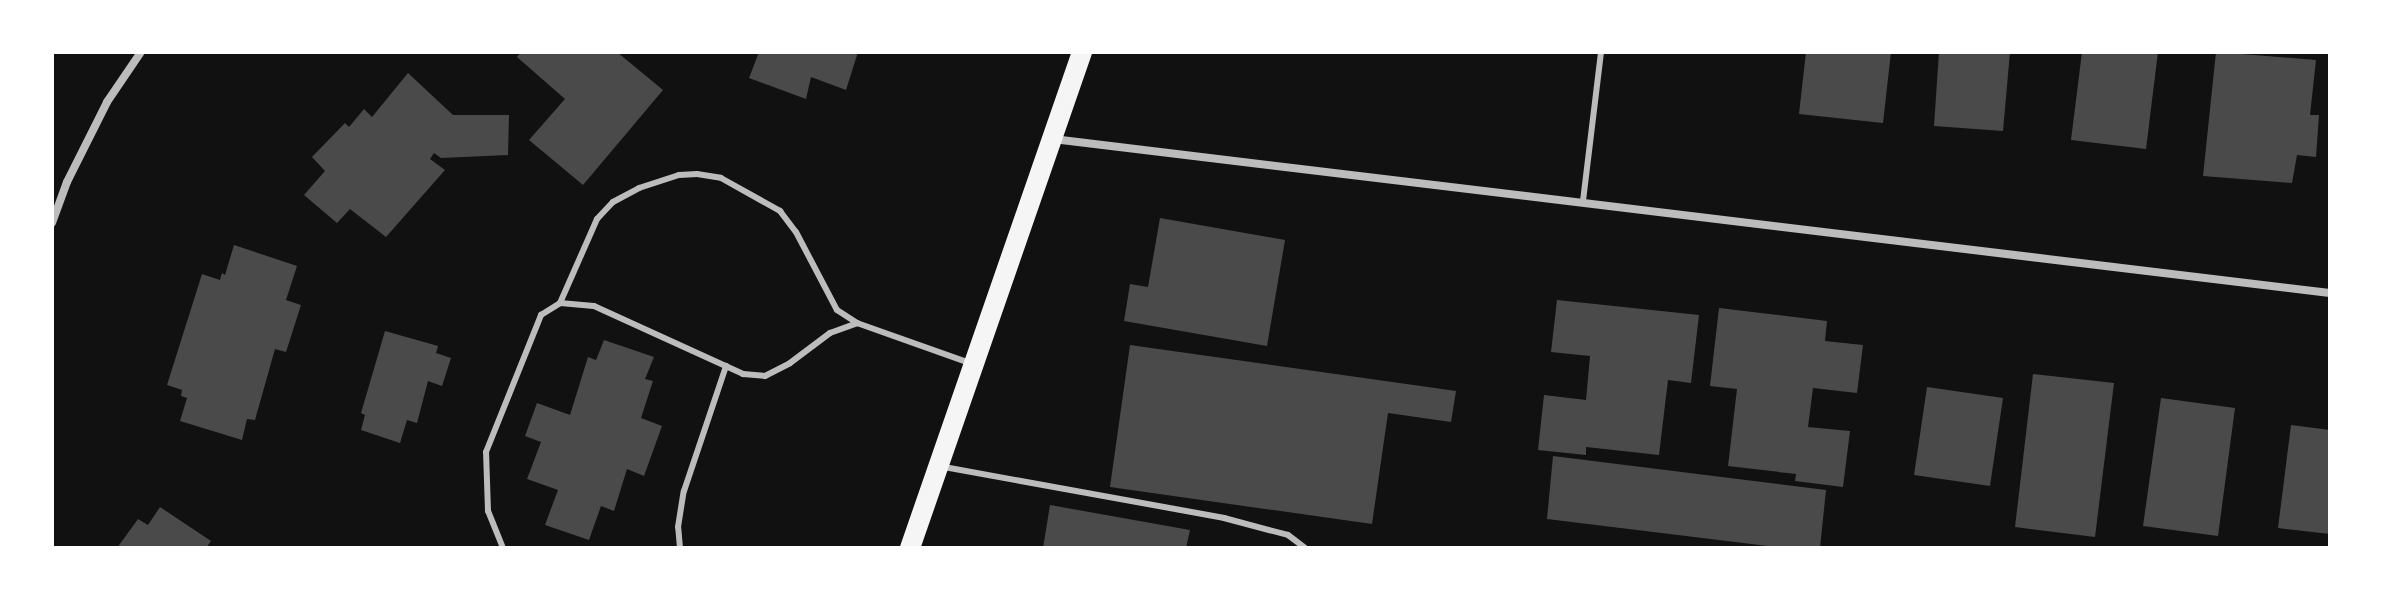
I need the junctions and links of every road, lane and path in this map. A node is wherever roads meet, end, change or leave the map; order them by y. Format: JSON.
{"nodes":[{"id":1,"x":141,"y":52,"type":"edge"},
{"id":2,"x":1082,"y":52,"type":"edge"},
{"id":3,"x":1601,"y":52,"type":"edge"},
{"id":4,"x":1052,"y":139,"type":"junction"},
{"id":5,"x":1583,"y":201,"type":"junction"},
{"id":6,"x":52,"y":223,"type":"edge"},
{"id":7,"x":2330,"y":293,"type":"edge"},
{"id":8,"x":560,"y":303,"type":"junction"},
{"id":9,"x":857,"y":323,"type":"junction"},
{"id":10,"x":974,"y":365,"type":"junction"},
{"id":11,"x":726,"y":366,"type":"junction"},
{"id":12,"x":938,"y":466,"type":"junction"},
{"id":13,"x":503,"y":548,"type":"edge"},
{"id":14,"x":680,"y":548,"type":"edge"},
{"id":15,"x":910,"y":548,"type":"edge"},
{"id":16,"x":1305,"y":548,"type":"edge"}],
"edges":[{"from":1,"to":6,"type":"street"},
{"from":2,"to":4,"type":"main road"},
{"from":3,"to":5,"type":"lane"},
{"from":4,"to":5,"type":"street"},
{"from":4,"to":10,"type":"main road"},
{"from":5,"to":7,"type":"street"},
{"from":8,"to":9,"type":"lane"},
{"from":8,"to":11,"type":"lane"},
{"from":8,"to":13,"type":"lane"},
{"from":9,"to":10,"type":"lane"},
{"from":9,"to":11,"type":"lane"},
{"from":10,"to":12,"type":"main road"},
{"from":11,"to":14,"type":"lane"},
{"from":12,"to":15,"type":"main road"},
{"from":12,"to":16,"type":"lane"}]}
